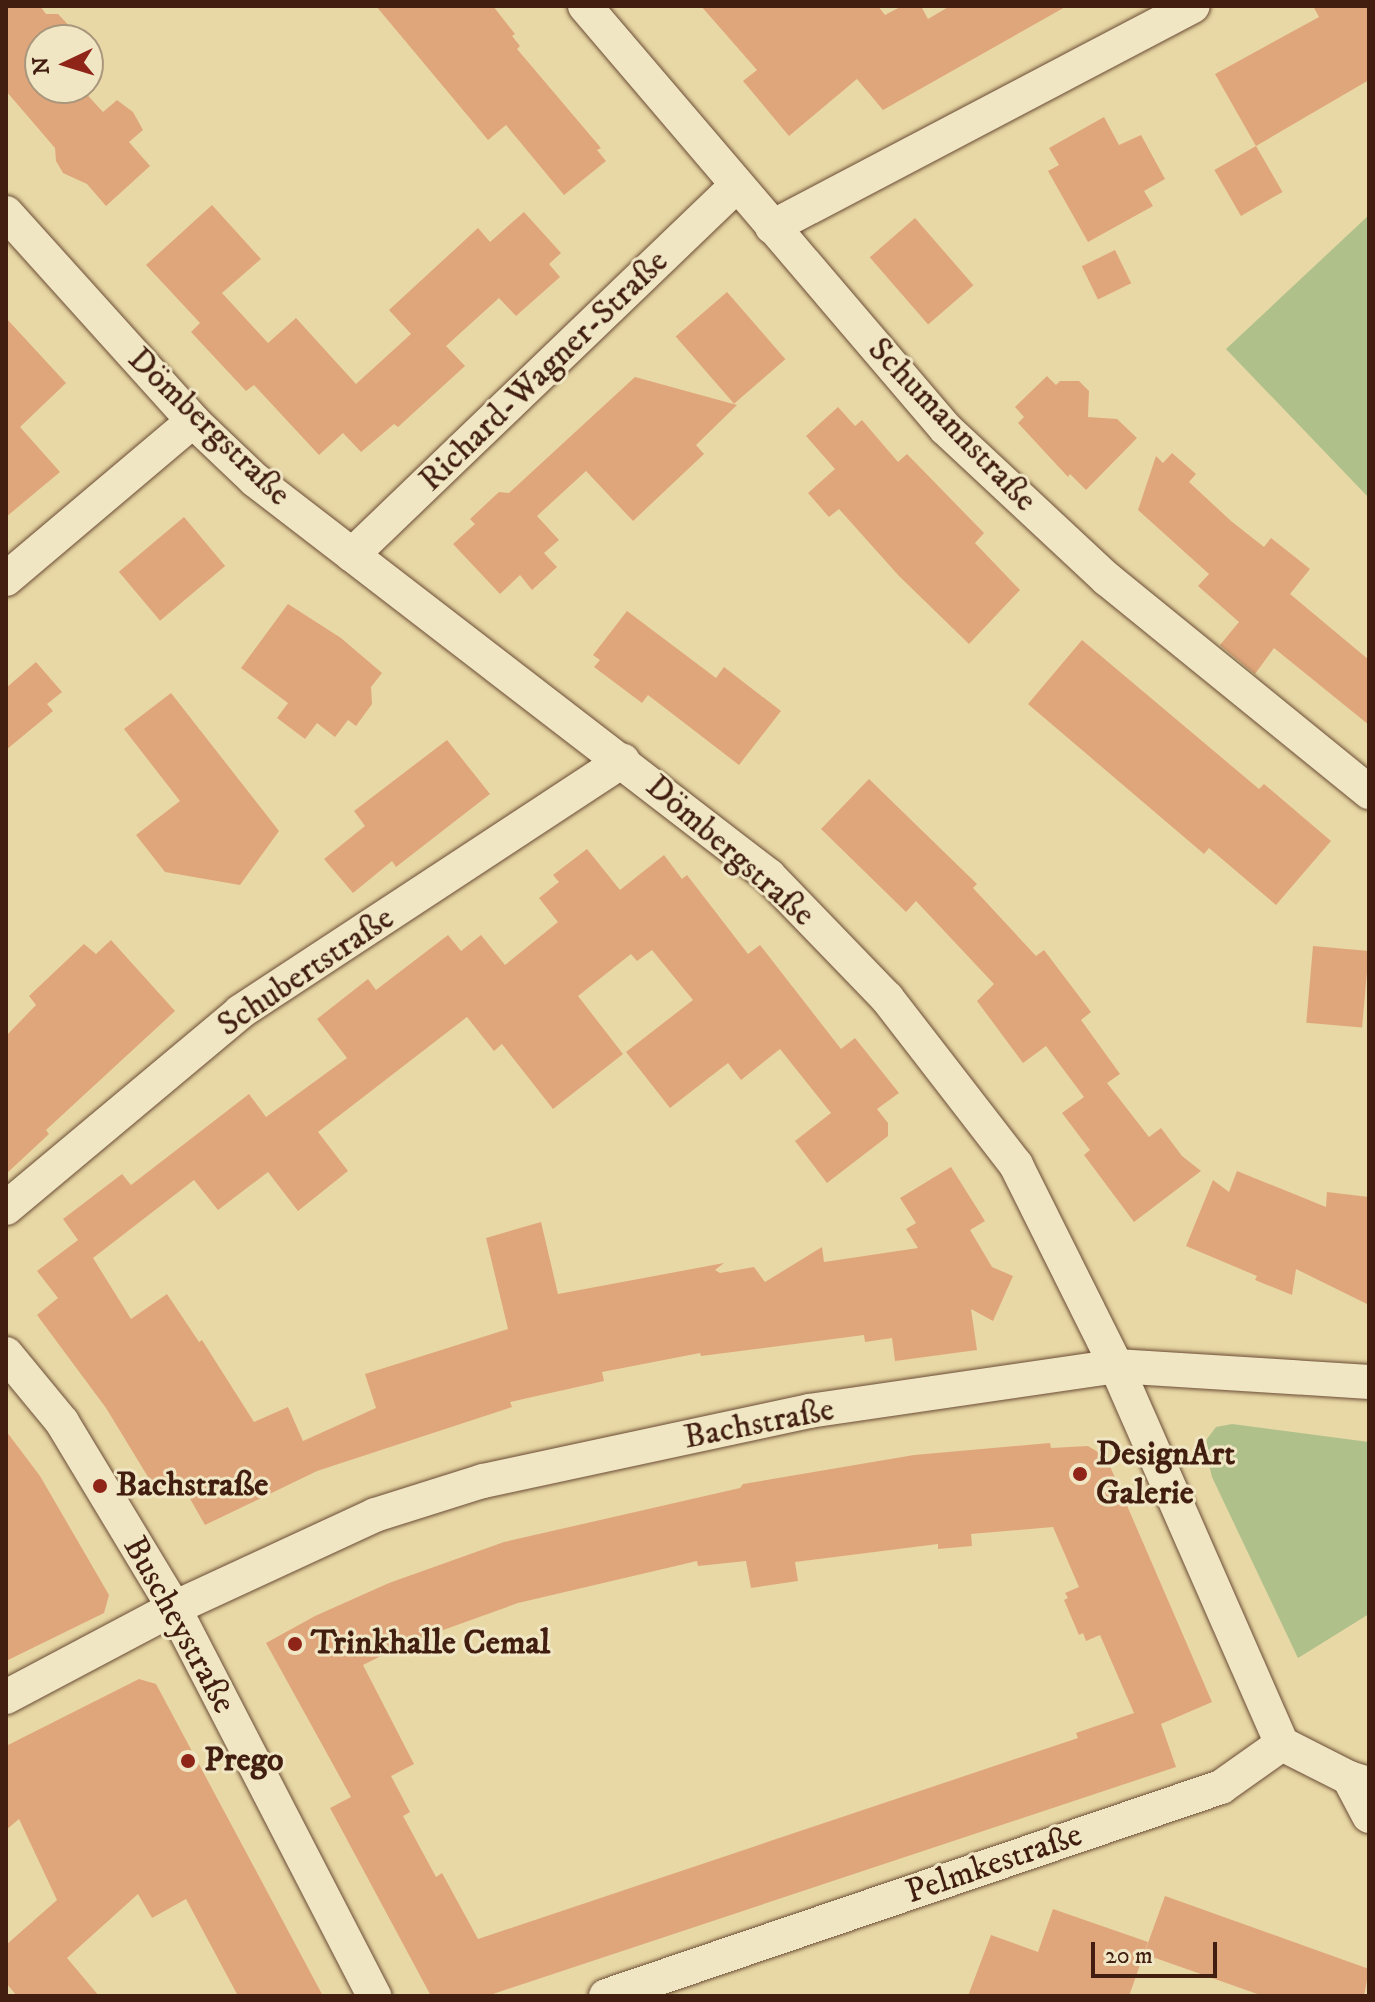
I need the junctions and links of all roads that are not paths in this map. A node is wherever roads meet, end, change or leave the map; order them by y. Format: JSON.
{"nodes":[{"id":1,"x":585,"y":6,"type":"edge"},
{"id":2,"x":1193,"y":6,"type":"edge"},
{"id":3,"x":736,"y":186,"type":"junction"},
{"id":4,"x":6,"y":213,"type":"edge"},
{"id":5,"x":772,"y":227,"type":"junction"},
{"id":6,"x":193,"y":421,"type":"junction"},
{"id":7,"x":352,"y":555,"type":"junction"},
{"id":8,"x":6,"y":579,"type":"edge"},
{"id":9,"x":623,"y":760,"type":"junction"},
{"id":10,"x":1369,"y":792,"type":"edge"},
{"id":11,"x":6,"y":1208,"type":"edge"},
{"id":12,"x":6,"y":1354,"type":"edge"},
{"id":13,"x":1116,"y":1366,"type":"junction"},
{"id":14,"x":1369,"y":1382,"type":"edge"},
{"id":15,"x":174,"y":1608,"type":"junction"},
{"id":16,"x":6,"y":1697,"type":"edge"},
{"id":17,"x":1282,"y":1744,"type":"junction"},
{"id":18,"x":1359,"y":1781,"type":"edge"},
{"id":19,"x":1369,"y":1816,"type":"edge"},
{"id":20,"x":374,"y":1996,"type":"edge"},
{"id":21,"x":606,"y":1996,"type":"edge"}],
"edges":[{"from":1,"to":3,"type":"street","name":"Schumannstraße"},
{"from":2,"to":5,"type":"street"},
{"from":3,"to":5,"type":"street","name":"Schumannstraße"},
{"from":3,"to":7,"type":"street","name":"Richard-Wagner-Straße"},
{"from":4,"to":6,"type":"street","name":"Dömbergstraße"},
{"from":5,"to":10,"type":"street","name":"Schumannstraße"},
{"from":6,"to":7,"type":"street","name":"Dömbergstraße"},
{"from":6,"to":8,"type":"street"},
{"from":7,"to":9,"type":"street","name":"Dömbergstraße"},
{"from":9,"to":11,"type":"street","name":"Schubertstraße"},
{"from":9,"to":13,"type":"street","name":"Dömbergstraße"},
{"from":12,"to":15,"type":"street","name":"Buscheystraße"},
{"from":13,"to":14,"type":"street","name":"Bachstraße"},
{"from":13,"to":15,"type":"street","name":"Bachstraße"},
{"from":13,"to":17,"type":"street","name":"Dömbergstraße"},
{"from":15,"to":16,"type":"street","name":"Bachstraße"},
{"from":15,"to":20,"type":"street","name":"Buscheystraße"},
{"from":17,"to":18,"type":"street"},
{"from":17,"to":21,"type":"street","name":"Pelmkestraße"},
{"from":18,"to":19,"type":"street"}]}
